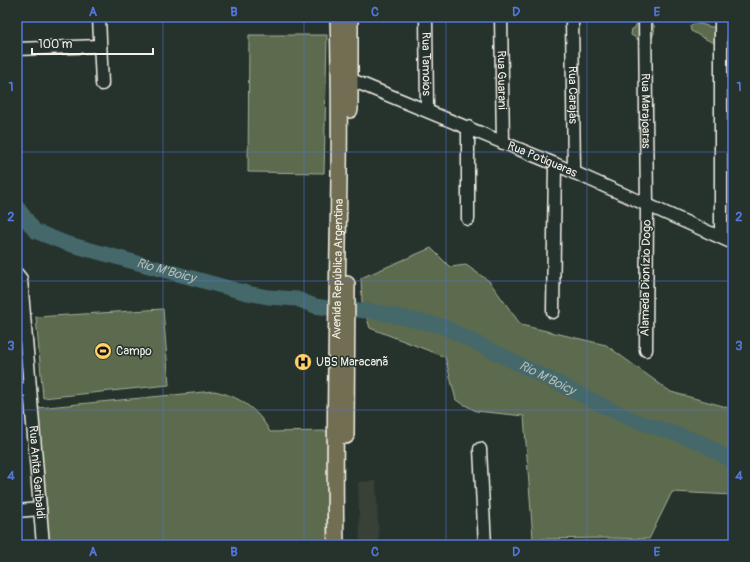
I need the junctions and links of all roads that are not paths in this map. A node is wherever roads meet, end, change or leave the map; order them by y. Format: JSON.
{"nodes":[{"id":1,"x":98,"y":17,"type":"edge"},
{"id":2,"x":338,"y":17,"type":"edge"},
{"id":3,"x":350,"y":17,"type":"edge"},
{"id":4,"x":426,"y":17,"type":"edge"},
{"id":5,"x":501,"y":17,"type":"edge"},
{"id":6,"x":572,"y":17,"type":"edge"},
{"id":7,"x":645,"y":17,"type":"edge"},
{"id":8,"x":721,"y":17,"type":"edge"},
{"id":9,"x":100,"y":46,"type":"junction"},
{"id":10,"x":17,"y":49,"type":"edge"},
{"id":11,"x":345,"y":77,"type":"junction"},
{"id":12,"x":102,"y":84,"type":"dead end"},
{"id":13,"x":427,"y":110,"type":"junction"},
{"id":14,"x":468,"y":127,"type":"junction"},
{"id":15,"x":503,"y":143,"type":"junction"},
{"id":16,"x":555,"y":164,"type":"junction"},
{"id":17,"x":574,"y":173,"type":"junction"},
{"id":18,"x":647,"y":206,"type":"junction"},
{"id":19,"x":468,"y":219,"type":"dead end"},
{"id":20,"x":721,"y":237,"type":"junction"},
{"id":21,"x":733,"y":243,"type":"edge"},
{"id":22,"x":19,"y":277,"type":"edge"},
{"id":23,"x":553,"y":312,"type":"dead end"},
{"id":24,"x":646,"y":350,"type":"dead end"},
{"id":25,"x":30,"y":389,"type":"junction"},
{"id":26,"x":17,"y":390,"type":"edge"},
{"id":27,"x":480,"y":449,"type":"dead end"},
{"id":28,"x":40,"y":509,"type":"junction"},
{"id":29,"x":17,"y":511,"type":"edge"},
{"id":30,"x":42,"y":545,"type":"edge"},
{"id":31,"x":336,"y":545,"type":"edge"},
{"id":32,"x":346,"y":545,"type":"edge"},
{"id":33,"x":485,"y":545,"type":"edge"}],
"edges":[{"from":1,"to":9,"type":"street"},
{"from":2,"to":11,"type":"main road","name":"Avenida República Argentina"},
{"from":3,"to":11,"type":"main road","name":"Avenida República Argentina"},
{"from":4,"to":13,"type":"street","name":"Rua Tamoios"},
{"from":5,"to":15,"type":"street","name":"Rua Guarani"},
{"from":6,"to":17,"type":"street","name":"Rua Carajás"},
{"from":7,"to":18,"type":"street","name":"Rua Marajoaras"},
{"from":8,"to":20,"type":"street"},
{"from":9,"to":10,"type":"street"},
{"from":9,"to":12,"type":"street"},
{"from":11,"to":13,"type":"street","name":"Rua Potiguaras"},
{"from":11,"to":31,"type":"main road","name":"Avenida República Argentina"},
{"from":11,"to":32,"type":"main road","name":"Avenida República Argentina"},
{"from":13,"to":14,"type":"street","name":"Rua Potiguaras"},
{"from":14,"to":15,"type":"street","name":"Rua Potiguaras"},
{"from":14,"to":19,"type":"street"},
{"from":15,"to":16,"type":"street","name":"Rua Potiguaras"},
{"from":16,"to":17,"type":"street","name":"Rua Potiguaras"},
{"from":16,"to":23,"type":"street"},
{"from":17,"to":18,"type":"street","name":"Rua Potiguaras"},
{"from":18,"to":20,"type":"street","name":"Rua Potiguaras"},
{"from":18,"to":24,"type":"street","name":"Alameda Dionízio Dogo"},
{"from":20,"to":21,"type":"street","name":"Rua Potiguaras"},
{"from":22,"to":25,"type":"street","name":"Rua Anita Garibaldi"},
{"from":25,"to":26,"type":"street"},
{"from":25,"to":28,"type":"street","name":"Rua Anita Garibaldi"},
{"from":27,"to":33,"type":"street"},
{"from":28,"to":29,"type":"street"},
{"from":28,"to":30,"type":"street","name":"Rua Anita Garibaldi"}]}
